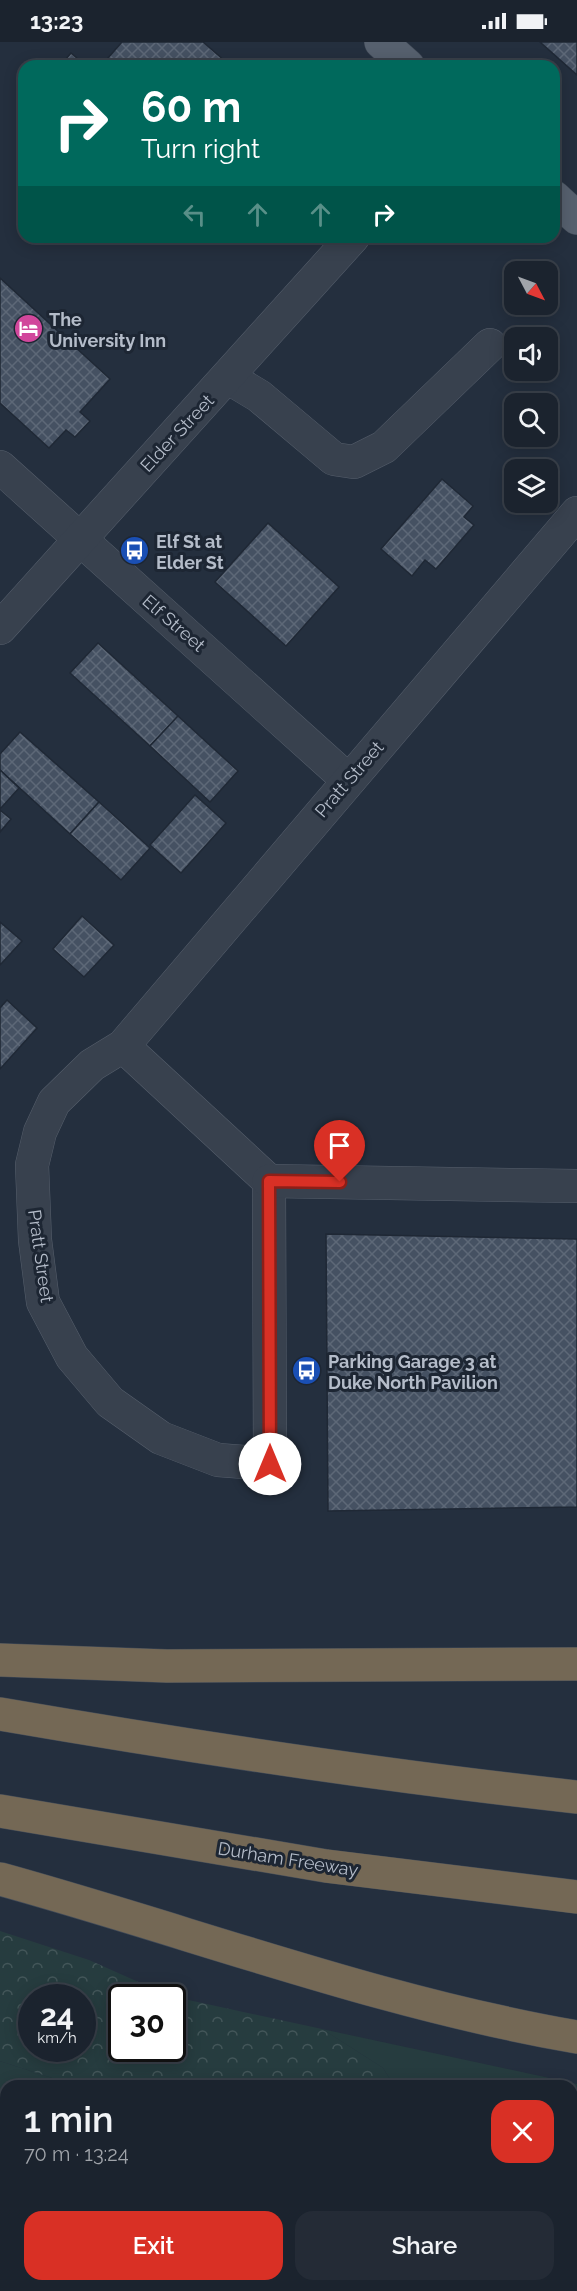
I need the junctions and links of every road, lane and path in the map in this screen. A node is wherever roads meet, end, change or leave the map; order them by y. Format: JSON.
{"nodes":[{"id":1,"x":381,"y":42,"type":"edge"},
{"id":2,"x":401,"y":60,"type":"edge"},
{"id":3,"x":560,"y":202,"type":"edge"},
{"id":4,"x":577,"y":218,"type":"edge"},
{"id":5,"x":348,"y":243,"type":"edge"},
{"id":6,"x":490,"y":345,"type":"dead end"},
{"id":7,"x":229,"y":378,"type":"junction"},
{"id":8,"x":0,"y":467,"type":"edge"},
{"id":9,"x":577,"y":513,"type":"edge"},
{"id":10,"x":78,"y":539,"type":"junction"},
{"id":11,"x":0,"y":628,"type":"edge"},
{"id":12,"x":348,"y":780,"type":"junction"},
{"id":13,"x":123,"y":1046,"type":"junction"},
{"id":14,"x":269,"y":1181,"type":"junction"},
{"id":15,"x":577,"y":1186,"type":"edge"},
{"id":16,"x":0,"y":1660,"type":"edge"},
{"id":17,"x":577,"y":1664,"type":"edge"},
{"id":18,"x":0,"y":1714,"type":"edge"},
{"id":19,"x":577,"y":1797,"type":"edge"},
{"id":20,"x":0,"y":1811,"type":"edge"},
{"id":21,"x":0,"y":1879,"type":"edge"},
{"id":22,"x":577,"y":1897,"type":"edge"},
{"id":23,"x":577,"y":2037,"type":"edge"}],
"edges":[{"from":1,"to":2,"type":"main road"},
{"from":3,"to":4,"type":"main road"},
{"from":5,"to":7,"type":"street","name":"Elder Street"},
{"from":6,"to":7,"type":"street"},
{"from":7,"to":10,"type":"street","name":"Elder Street"},
{"from":8,"to":10,"type":"street","name":"Elf Street"},
{"from":9,"to":12,"type":"street","name":"Pratt Street"},
{"from":10,"to":11,"type":"street","name":"Elder Street"},
{"from":10,"to":12,"type":"street","name":"Elf Street"},
{"from":12,"to":13,"type":"street","name":"Pratt Street"},
{"from":13,"to":14,"type":"street"},
{"from":13,"to":14,"type":"street","name":"Pratt Street"},
{"from":14,"to":15,"type":"street"},
{"from":16,"to":17,"type":"highway"},
{"from":18,"to":19,"type":"highway"},
{"from":20,"to":22,"type":"highway","name":"Durham Freeway"},
{"from":21,"to":23,"type":"highway"}]}
